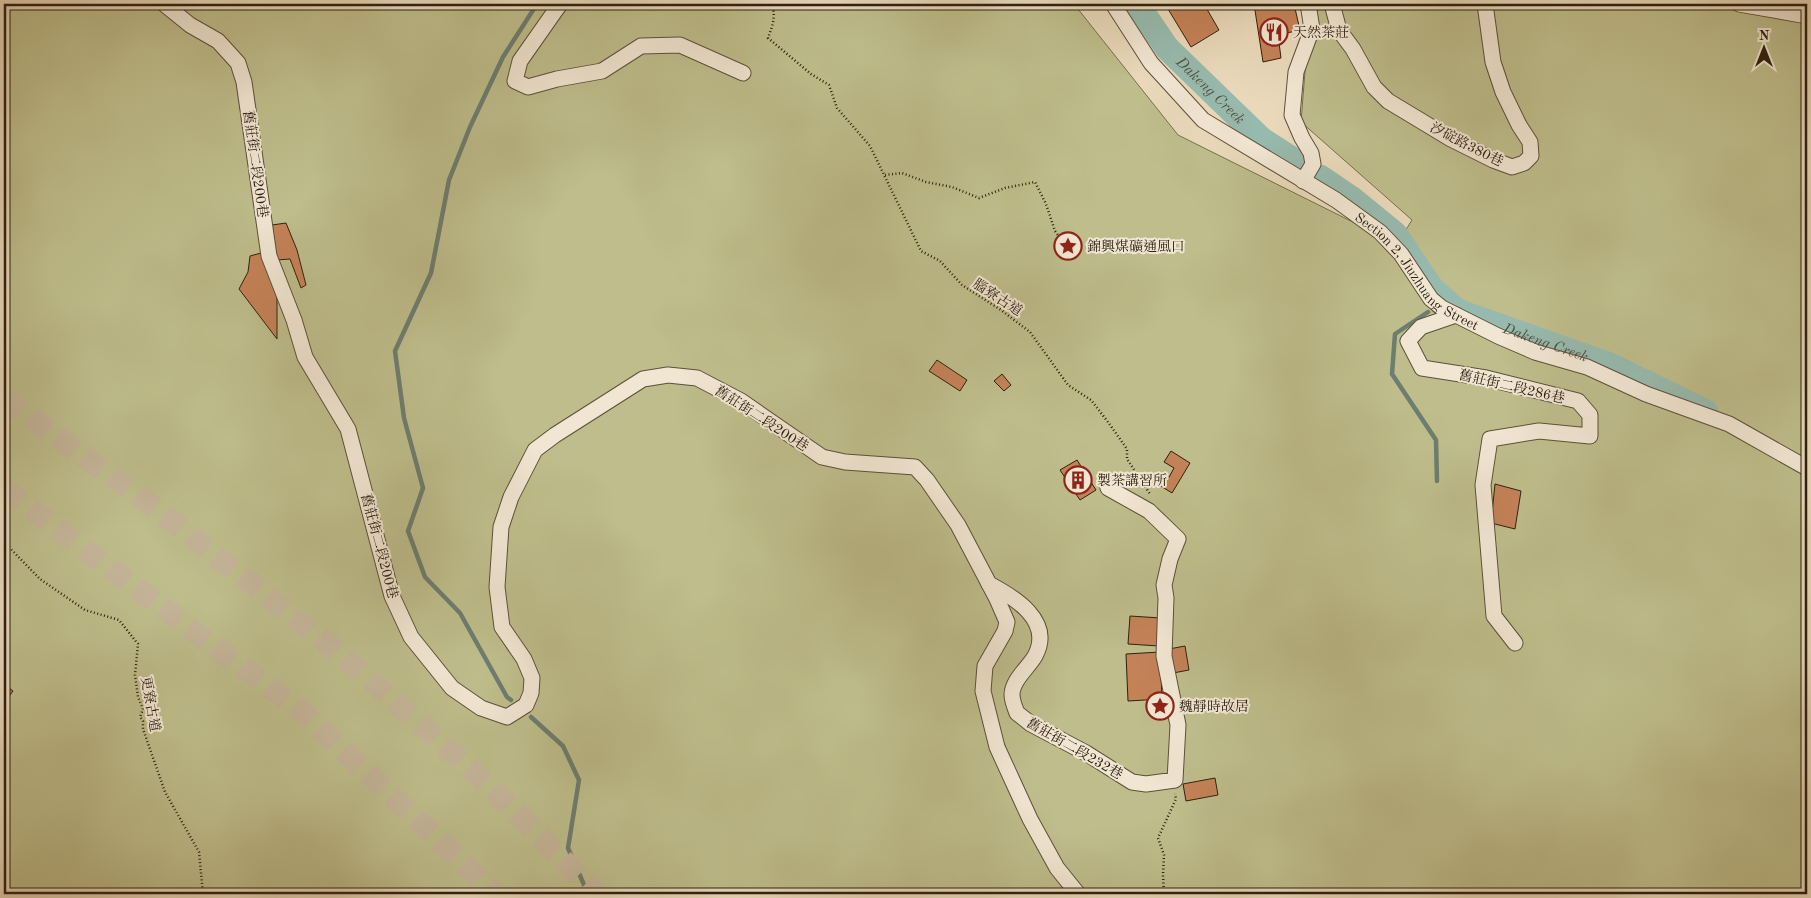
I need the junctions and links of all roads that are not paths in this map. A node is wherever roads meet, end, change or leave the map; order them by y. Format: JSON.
{"nodes":[{"id":1,"x":164,"y":4,"type":"edge"},
{"id":2,"x":560,"y":4,"type":"edge"},
{"id":3,"x":1113,"y":4,"type":"edge"},
{"id":4,"x":1308,"y":4,"type":"edge"},
{"id":5,"x":1332,"y":4,"type":"edge"},
{"id":6,"x":1485,"y":4,"type":"edge"},
{"id":7,"x":1739,"y":4,"type":"edge"},
{"id":8,"x":1807,"y":16,"type":"edge"},
{"id":9,"x":743,"y":73,"type":"dead end"},
{"id":10,"x":1303,"y":181,"type":"junction"},
{"id":11,"x":1456,"y":315,"type":"junction"},
{"id":12,"x":1807,"y":468,"type":"edge"},
{"id":13,"x":1108,"y":488,"type":"dead end"},
{"id":14,"x":988,"y":584,"type":"junction"},
{"id":15,"x":1514,"y":643,"type":"dead end"},
{"id":16,"x":1078,"y":894,"type":"edge"}],
"edges":[{"from":1,"to":14,"type":"street","name":"舊莊街二段200巷"},
{"from":2,"to":9,"type":"street"},
{"from":3,"to":10,"type":"street","name":"Section 2, Jiuzhuang Street"},
{"from":4,"to":10,"type":"street"},
{"from":5,"to":6,"type":"street","name":"汐碇路380巷"},
{"from":7,"to":8,"type":"street"},
{"from":10,"to":11,"type":"street","name":"Section 2, Jiuzhuang Street"},
{"from":11,"to":12,"type":"street","name":"Section 2, Jiuzhuang Street"},
{"from":11,"to":15,"type":"street","name":"舊莊街二段286巷"},
{"from":13,"to":14,"type":"street","name":"舊莊街二段232巷"},
{"from":14,"to":16,"type":"street"}]}
